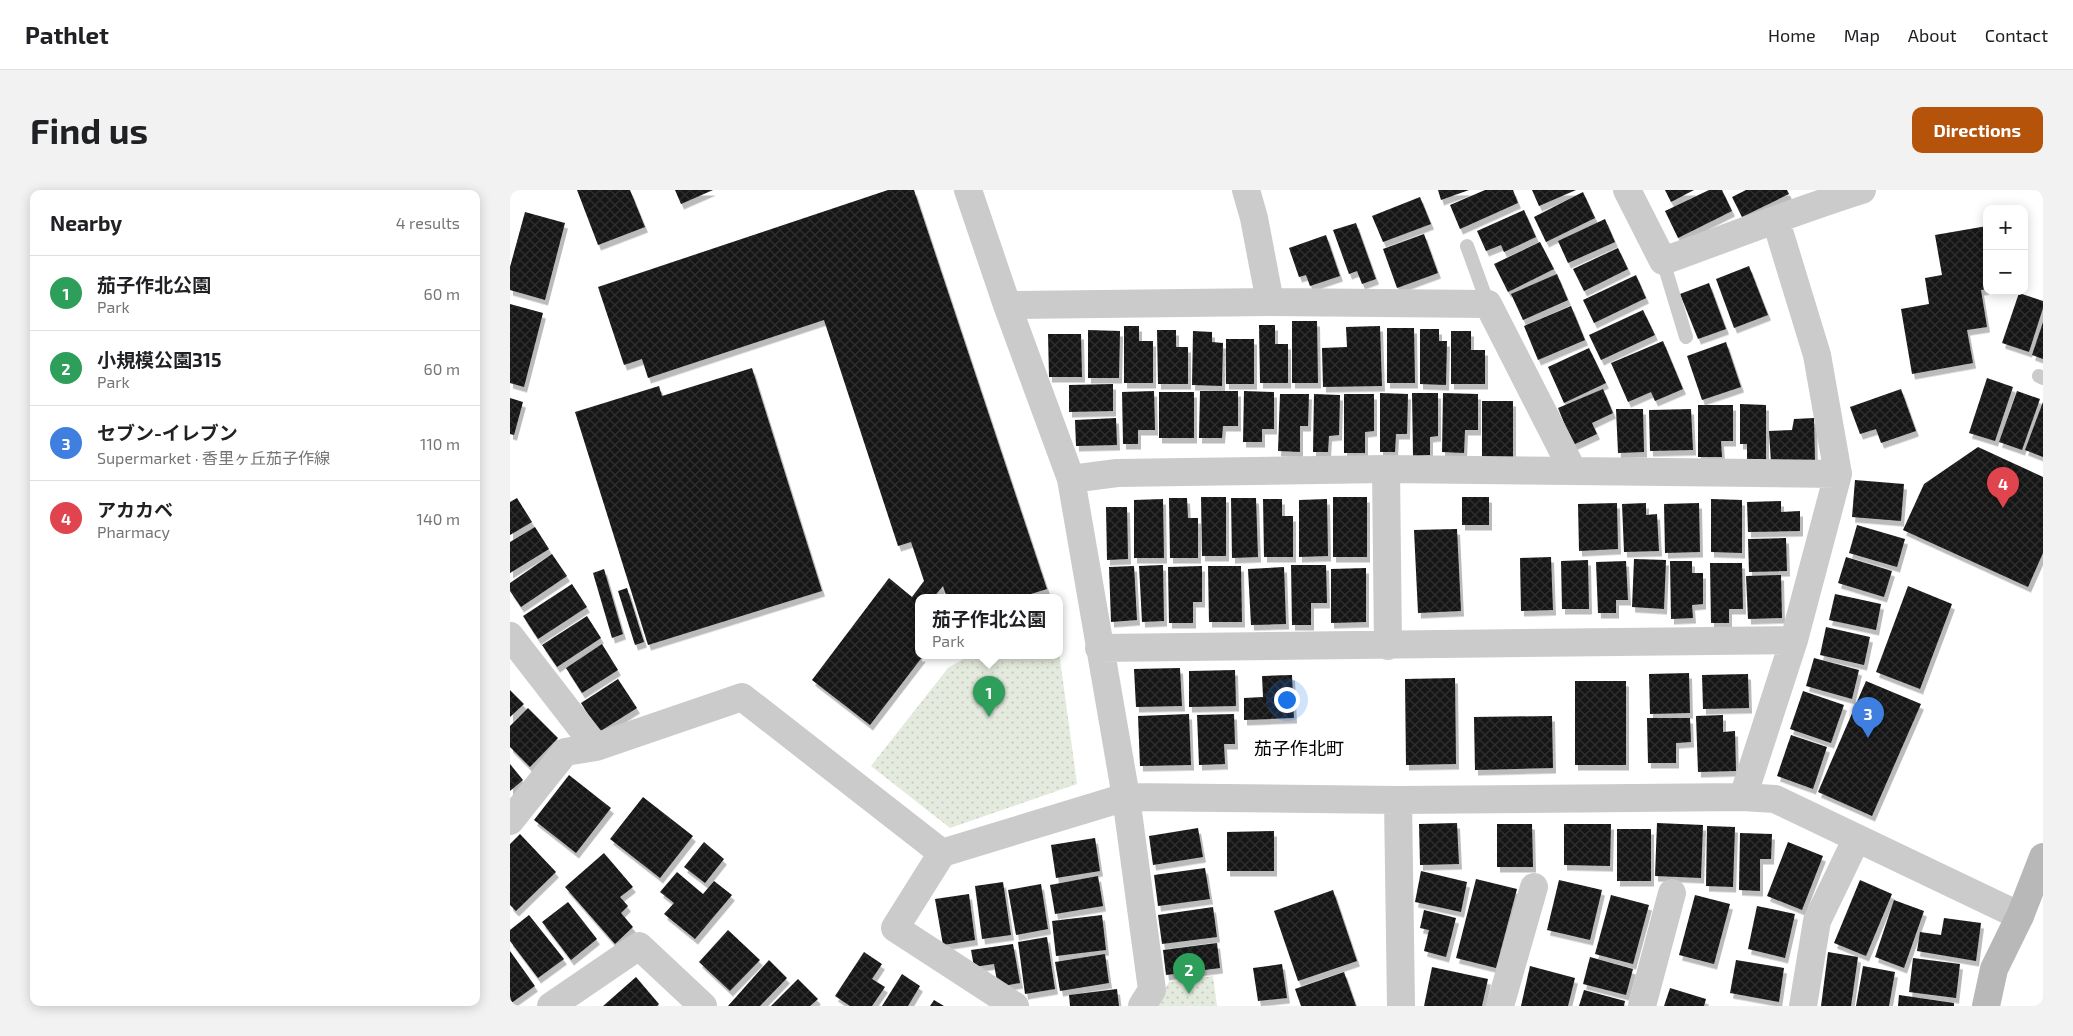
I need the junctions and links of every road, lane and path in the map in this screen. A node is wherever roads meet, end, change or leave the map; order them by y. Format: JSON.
{"nodes":[{"id":1,"x":968,"y":190,"type":"edge"},
{"id":2,"x":1246,"y":190,"type":"edge"},
{"id":3,"x":1627,"y":190,"type":"edge"},
{"id":4,"x":1862,"y":190,"type":"edge"},
{"id":5,"x":1819,"y":196,"type":"edge"},
{"id":6,"x":1776,"y":221,"type":"junction"},
{"id":7,"x":1467,"y":246,"type":"dead end"},
{"id":8,"x":1663,"y":261,"type":"junction"},
{"id":9,"x":1270,"y":302,"type":"junction"},
{"id":10,"x":1488,"y":304,"type":"junction"},
{"id":11,"x":1007,"y":305,"type":"junction"},
{"id":12,"x":1686,"y":337,"type":"dead end"},
{"id":13,"x":1386,"y":469,"type":"junction"},
{"id":14,"x":1572,"y":471,"type":"junction"},
{"id":15,"x":1838,"y":474,"type":"junction"},
{"id":16,"x":1071,"y":479,"type":"junction"},
{"id":17,"x":510,"y":636,"type":"edge"},
{"id":18,"x":1794,"y":640,"type":"junction"},
{"id":19,"x":1388,"y":646,"type":"junction"},
{"id":20,"x":1099,"y":648,"type":"junction"},
{"id":21,"x":596,"y":747,"type":"junction"},
{"id":22,"x":1126,"y":797,"type":"junction"},
{"id":23,"x":1743,"y":797,"type":"junction"},
{"id":24,"x":1398,"y":800,"type":"junction"},
{"id":25,"x":510,"y":821,"type":"edge"},
{"id":26,"x":1857,"y":838,"type":"junction"},
{"id":27,"x":942,"y":853,"type":"junction"},
{"id":28,"x":2043,"y":857,"type":"edge"},
{"id":29,"x":1534,"y":887,"type":"dead end"},
{"id":30,"x":1672,"y":893,"type":"dead end"},
{"id":31,"x":2020,"y":916,"type":"junction"},
{"id":32,"x":552,"y":1006,"type":"edge"},
{"id":33,"x":703,"y":1006,"type":"edge"},
{"id":34,"x":1015,"y":1006,"type":"edge"},
{"id":35,"x":1142,"y":1006,"type":"edge"},
{"id":36,"x":1403,"y":1006,"type":"edge"},
{"id":37,"x":1500,"y":1006,"type":"edge"},
{"id":38,"x":1642,"y":1006,"type":"edge"},
{"id":39,"x":1803,"y":1006,"type":"edge"},
{"id":40,"x":1986,"y":1006,"type":"edge"}],
"edges":[{"from":1,"to":11,"type":"street"},
{"from":2,"to":9,"type":"street"},
{"from":3,"to":8,"type":"street"},
{"from":4,"to":5,"type":"street"},
{"from":5,"to":6,"type":"street"},
{"from":6,"to":8,"type":"street"},
{"from":6,"to":15,"type":"street"},
{"from":7,"to":10,"type":"lane"},
{"from":8,"to":12,"type":"lane"},
{"from":9,"to":10,"type":"street"},
{"from":9,"to":11,"type":"street"},
{"from":10,"to":14,"type":"street"},
{"from":11,"to":16,"type":"street"},
{"from":13,"to":14,"type":"street"},
{"from":13,"to":16,"type":"street"},
{"from":13,"to":19,"type":"street"},
{"from":14,"to":15,"type":"street"},
{"from":15,"to":18,"type":"street"},
{"from":16,"to":20,"type":"street"},
{"from":17,"to":21,"type":"street"},
{"from":18,"to":19,"type":"street"},
{"from":18,"to":23,"type":"street"},
{"from":19,"to":20,"type":"street"},
{"from":20,"to":22,"type":"street"},
{"from":21,"to":25,"type":"street"},
{"from":21,"to":27,"type":"street"},
{"from":22,"to":24,"type":"street"},
{"from":22,"to":27,"type":"street"},
{"from":22,"to":35,"type":"street"},
{"from":23,"to":24,"type":"street"},
{"from":23,"to":26,"type":"street"},
{"from":24,"to":36,"type":"street"},
{"from":26,"to":31,"type":"street"},
{"from":26,"to":39,"type":"street"},
{"from":27,"to":34,"type":"street"},
{"from":28,"to":31,"type":"street"},
{"from":29,"to":37,"type":"street"},
{"from":30,"to":38,"type":"street"},
{"from":31,"to":40,"type":"street"},
{"from":32,"to":33,"type":"street"}]}
